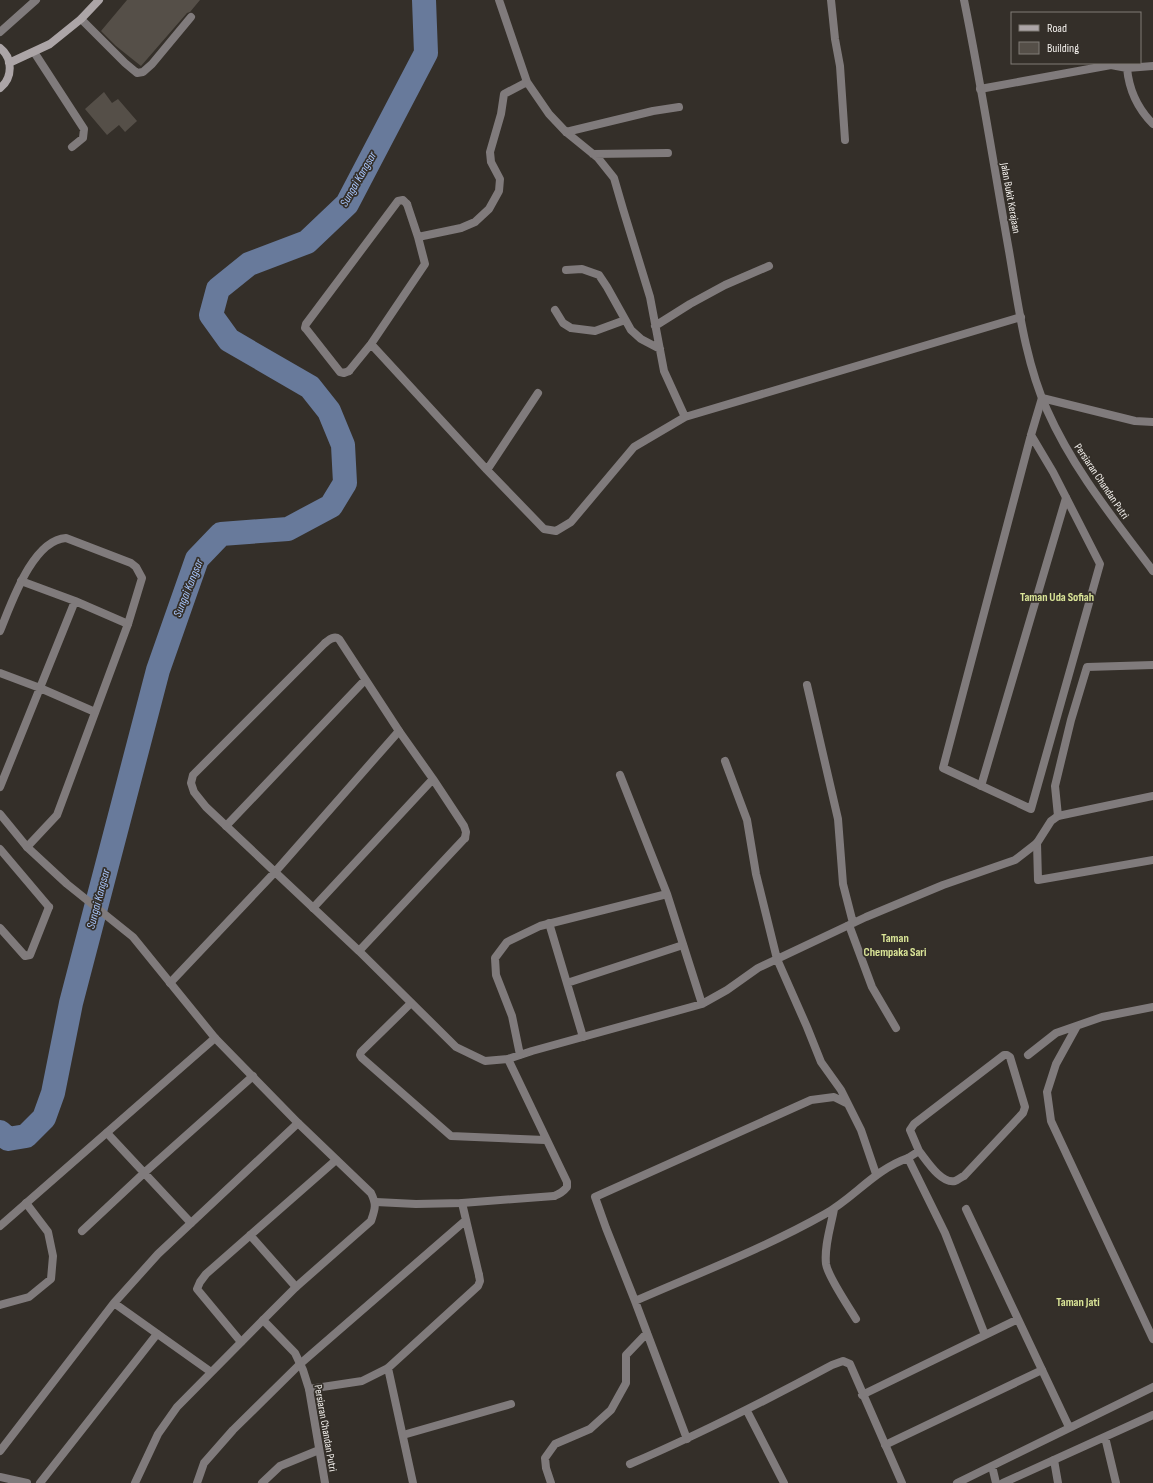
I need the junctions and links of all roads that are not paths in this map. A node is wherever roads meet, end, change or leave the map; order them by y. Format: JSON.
{"nodes":[{"id":1,"x":36,"y":0,"type":"edge"},
{"id":2,"x":99,"y":0,"type":"edge"},
{"id":3,"x":499,"y":0,"type":"edge"},
{"id":4,"x":832,"y":0,"type":"edge"},
{"id":5,"x":964,"y":0,"type":"edge"},
{"id":6,"x":191,"y":17,"type":"dead end"},
{"id":7,"x":81,"y":19,"type":"junction"},
{"id":8,"x":0,"y":32,"type":"edge"},
{"id":9,"x":0,"y":48,"type":"edge"},
{"id":10,"x":34,"y":52,"type":"junction"},
{"id":11,"x":10,"y":64,"type":"junction"},
{"id":12,"x":1153,"y":66,"type":"edge"},
{"id":13,"x":1127,"y":68,"type":"junction"},
{"id":14,"x":527,"y":82,"type":"junction"},
{"id":15,"x":0,"y":88,"type":"edge"},
{"id":16,"x":980,"y":89,"type":"junction"},
{"id":17,"x":679,"y":107,"type":"dead end"},
{"id":18,"x":1153,"y":124,"type":"edge"},
{"id":19,"x":566,"y":132,"type":"junction"},
{"id":20,"x":845,"y":140,"type":"dead end"},
{"id":21,"x":72,"y":146,"type":"dead end"},
{"id":22,"x":668,"y":153,"type":"dead end"},
{"id":23,"x":593,"y":154,"type":"junction"},
{"id":24,"x":418,"y":237,"type":"junction"},
{"id":25,"x":769,"y":266,"type":"dead end"},
{"id":26,"x":566,"y":270,"type":"dead end"},
{"id":27,"x":555,"y":310,"type":"dead end"},
{"id":28,"x":1021,"y":317,"type":"junction"},
{"id":29,"x":625,"y":320,"type":"junction"},
{"id":30,"x":655,"y":326,"type":"junction"},
{"id":31,"x":371,"y":344,"type":"junction"},
{"id":32,"x":660,"y":349,"type":"junction"},
{"id":33,"x":538,"y":393,"type":"dead end"},
{"id":34,"x":1042,"y":398,"type":"junction"},
{"id":35,"x":685,"y":417,"type":"junction"},
{"id":36,"x":1153,"y":422,"type":"edge"},
{"id":37,"x":1031,"y":435,"type":"junction"},
{"id":38,"x":487,"y":470,"type":"junction"},
{"id":39,"x":1066,"y":498,"type":"junction"},
{"id":40,"x":1153,"y":571,"type":"edge"},
{"id":41,"x":21,"y":582,"type":"junction"},
{"id":42,"x":75,"y":601,"type":"junction"},
{"id":43,"x":128,"y":624,"type":"junction"},
{"id":44,"x":0,"y":631,"type":"edge"},
{"id":45,"x":1153,"y":665,"type":"edge"},
{"id":46,"x":0,"y":673,"type":"edge"},
{"id":47,"x":365,"y":680,"type":"junction"},
{"id":48,"x":807,"y":685,"type":"dead end"},
{"id":49,"x":40,"y":688,"type":"junction"},
{"id":50,"x":95,"y":712,"type":"junction"},
{"id":51,"x":399,"y":731,"type":"junction"},
{"id":52,"x":725,"y":761,"type":"dead end"},
{"id":53,"x":620,"y":775,"type":"dead end"},
{"id":54,"x":433,"y":779,"type":"junction"},
{"id":55,"x":981,"y":786,"type":"junction"},
{"id":56,"x":0,"y":787,"type":"edge"},
{"id":57,"x":1153,"y":796,"type":"edge"},
{"id":58,"x":0,"y":814,"type":"edge"},
{"id":59,"x":1058,"y":816,"type":"junction"},
{"id":60,"x":226,"y":826,"type":"junction"},
{"id":61,"x":1037,"y":843,"type":"junction"},
{"id":62,"x":27,"y":847,"type":"junction"},
{"id":63,"x":0,"y":849,"type":"edge"},
{"id":64,"x":1153,"y":860,"type":"edge"},
{"id":65,"x":275,"y":872,"type":"junction"},
{"id":66,"x":667,"y":894,"type":"junction"},
{"id":67,"x":313,"y":908,"type":"junction"},
{"id":68,"x":549,"y":923,"type":"junction"},
{"id":69,"x":851,"y":924,"type":"junction"},
{"id":70,"x":0,"y":928,"type":"edge"},
{"id":71,"x":683,"y":945,"type":"junction"},
{"id":72,"x":359,"y":951,"type":"junction"},
{"id":73,"x":777,"y":959,"type":"junction"},
{"id":74,"x":170,"y":983,"type":"junction"},
{"id":75,"x":567,"y":983,"type":"junction"},
{"id":76,"x":411,"y":1003,"type":"junction"},
{"id":77,"x":702,"y":1004,"type":"junction"},
{"id":78,"x":1153,"y":1007,"type":"edge"},
{"id":79,"x":1077,"y":1026,"type":"junction"},
{"id":80,"x":896,"y":1028,"type":"dead end"},
{"id":81,"x":583,"y":1037,"type":"junction"},
{"id":82,"x":215,"y":1038,"type":"junction"},
{"id":83,"x":520,"y":1055,"type":"junction"},
{"id":84,"x":1028,"y":1055,"type":"dead end"},
{"id":85,"x":508,"y":1059,"type":"junction"},
{"id":86,"x":252,"y":1076,"type":"junction"},
{"id":87,"x":848,"y":1104,"type":"junction"},
{"id":88,"x":298,"y":1122,"type":"junction"},
{"id":89,"x":107,"y":1133,"type":"junction"},
{"id":90,"x":545,"y":1140,"type":"junction"},
{"id":91,"x":919,"y":1151,"type":"junction"},
{"id":92,"x":908,"y":1158,"type":"junction"},
{"id":93,"x":336,"y":1160,"type":"junction"},
{"id":94,"x":144,"y":1173,"type":"junction"},
{"id":95,"x":876,"y":1174,"type":"junction"},
{"id":96,"x":376,"y":1202,"type":"junction"},
{"id":97,"x":26,"y":1203,"type":"junction"},
{"id":98,"x":462,"y":1203,"type":"junction"},
{"id":99,"x":834,"y":1209,"type":"junction"},
{"id":100,"x":966,"y":1209,"type":"dead end"},
{"id":101,"x":466,"y":1220,"type":"junction"},
{"id":102,"x":191,"y":1223,"type":"junction"},
{"id":103,"x":0,"y":1226,"type":"edge"},
{"id":104,"x":82,"y":1231,"type":"dead end"},
{"id":105,"x":250,"y":1235,"type":"junction"},
{"id":106,"x":296,"y":1287,"type":"junction"},
{"id":107,"x":635,"y":1301,"type":"junction"},
{"id":108,"x":114,"y":1303,"type":"junction"},
{"id":109,"x":0,"y":1305,"type":"edge"},
{"id":110,"x":856,"y":1319,"type":"dead end"},
{"id":111,"x":1018,"y":1319,"type":"junction"},
{"id":112,"x":263,"y":1320,"type":"junction"},
{"id":113,"x":647,"y":1332,"type":"junction"},
{"id":114,"x":157,"y":1334,"type":"junction"},
{"id":115,"x":985,"y":1335,"type":"junction"},
{"id":116,"x":1153,"y":1339,"type":"edge"},
{"id":117,"x":241,"y":1342,"type":"junction"},
{"id":118,"x":300,"y":1364,"type":"junction"},
{"id":119,"x":388,"y":1368,"type":"junction"},
{"id":120,"x":1042,"y":1370,"type":"junction"},
{"id":121,"x":210,"y":1372,"type":"junction"},
{"id":122,"x":1153,"y":1387,"type":"edge"},
{"id":123,"x":309,"y":1389,"type":"junction"},
{"id":124,"x":862,"y":1395,"type":"junction"},
{"id":125,"x":511,"y":1404,"type":"dead end"},
{"id":126,"x":747,"y":1411,"type":"junction"},
{"id":127,"x":1153,"y":1415,"type":"edge"},
{"id":128,"x":1069,"y":1428,"type":"junction"},
{"id":129,"x":404,"y":1435,"type":"junction"},
{"id":130,"x":1105,"y":1436,"type":"junction"},
{"id":131,"x":687,"y":1439,"type":"junction"},
{"id":132,"x":885,"y":1446,"type":"junction"},
{"id":133,"x":319,"y":1450,"type":"junction"},
{"id":134,"x":0,"y":1451,"type":"edge"},
{"id":135,"x":1054,"y":1460,"type":"junction"},
{"id":136,"x":630,"y":1464,"type":"dead end"},
{"id":137,"x":992,"y":1466,"type":"junction"},
{"id":138,"x":0,"y":1477,"type":"edge"},
{"id":139,"x":27,"y":1483,"type":"edge"},
{"id":140,"x":40,"y":1483,"type":"edge"},
{"id":141,"x":135,"y":1483,"type":"edge"},
{"id":142,"x":197,"y":1483,"type":"edge"},
{"id":143,"x":262,"y":1483,"type":"edge"},
{"id":144,"x":325,"y":1483,"type":"edge"},
{"id":145,"x":413,"y":1483,"type":"edge"},
{"id":146,"x":551,"y":1483,"type":"edge"},
{"id":147,"x":784,"y":1483,"type":"edge"},
{"id":148,"x":902,"y":1483,"type":"edge"},
{"id":149,"x":956,"y":1483,"type":"edge"},
{"id":150,"x":996,"y":1483,"type":"edge"},
{"id":151,"x":1002,"y":1483,"type":"edge"},
{"id":152,"x":1058,"y":1483,"type":"edge"},
{"id":153,"x":1116,"y":1483,"type":"edge"}],
"edges":[{"from":1,"to":8,"type":"street"},
{"from":2,"to":7,"type":"main road"},
{"from":3,"to":14,"type":"street"},
{"from":4,"to":20,"type":"street"},
{"from":5,"to":16,"type":"street","name":"Jalan Bukit Kerajaan"},
{"from":6,"to":7,"type":"street"},
{"from":7,"to":10,"type":"main road"},
{"from":9,"to":11,"type":"main road"},
{"from":10,"to":11,"type":"main road"},
{"from":10,"to":21,"type":"street"},
{"from":11,"to":15,"type":"main road"},
{"from":12,"to":13,"type":"street"},
{"from":13,"to":16,"type":"street"},
{"from":13,"to":18,"type":"street"},
{"from":14,"to":19,"type":"street"},
{"from":14,"to":24,"type":"street"},
{"from":16,"to":28,"type":"street","name":"Jalan Bukit Kerajaan"},
{"from":17,"to":19,"type":"street"},
{"from":19,"to":23,"type":"street"},
{"from":22,"to":23,"type":"street"},
{"from":23,"to":30,"type":"street"},
{"from":24,"to":31,"type":"street"},
{"from":24,"to":31,"type":"street"},
{"from":25,"to":30,"type":"street"},
{"from":26,"to":29,"type":"street"},
{"from":27,"to":29,"type":"street"},
{"from":28,"to":34,"type":"street","name":"Jalan Bukit Kerajaan"},
{"from":28,"to":35,"type":"street"},
{"from":29,"to":32,"type":"street"},
{"from":30,"to":32,"type":"street"},
{"from":31,"to":38,"type":"street"},
{"from":32,"to":35,"type":"street"},
{"from":33,"to":38,"type":"street"},
{"from":34,"to":36,"type":"street"},
{"from":34,"to":37,"type":"street"},
{"from":34,"to":40,"type":"street","name":"Persiaran Chandan Putri"},
{"from":35,"to":38,"type":"street"},
{"from":37,"to":39,"type":"street"},
{"from":37,"to":55,"type":"street"},
{"from":39,"to":55,"type":"street"},
{"from":39,"to":55,"type":"street"},
{"from":41,"to":42,"type":"street"},
{"from":41,"to":43,"type":"street"},
{"from":41,"to":44,"type":"street"},
{"from":42,"to":43,"type":"street"},
{"from":42,"to":49,"type":"street"},
{"from":43,"to":50,"type":"street"},
{"from":45,"to":59,"type":"street"},
{"from":46,"to":49,"type":"street"},
{"from":47,"to":51,"type":"street"},
{"from":47,"to":60,"type":"street"},
{"from":47,"to":60,"type":"street"},
{"from":48,"to":69,"type":"street"},
{"from":49,"to":50,"type":"street"},
{"from":49,"to":56,"type":"street"},
{"from":50,"to":62,"type":"street"},
{"from":51,"to":54,"type":"street"},
{"from":51,"to":65,"type":"street"},
{"from":52,"to":73,"type":"street"},
{"from":53,"to":66,"type":"street"},
{"from":54,"to":67,"type":"street"},
{"from":54,"to":72,"type":"street"},
{"from":57,"to":59,"type":"street"},
{"from":58,"to":62,"type":"street"},
{"from":59,"to":61,"type":"street"},
{"from":60,"to":65,"type":"street"},
{"from":61,"to":64,"type":"street"},
{"from":61,"to":69,"type":"street"},
{"from":62,"to":74,"type":"street"},
{"from":63,"to":70,"type":"street"},
{"from":65,"to":67,"type":"street"},
{"from":65,"to":74,"type":"street"},
{"from":66,"to":68,"type":"street"},
{"from":66,"to":71,"type":"street"},
{"from":67,"to":72,"type":"street"},
{"from":68,"to":75,"type":"street"},
{"from":68,"to":83,"type":"street"},
{"from":69,"to":73,"type":"street"},
{"from":69,"to":80,"type":"street"},
{"from":71,"to":75,"type":"street"},
{"from":71,"to":77,"type":"street"},
{"from":72,"to":76,"type":"street"},
{"from":73,"to":77,"type":"street"},
{"from":73,"to":87,"type":"street"},
{"from":74,"to":82,"type":"street"},
{"from":75,"to":81,"type":"street"},
{"from":76,"to":85,"type":"street"},
{"from":76,"to":90,"type":"street"},
{"from":77,"to":81,"type":"street"},
{"from":78,"to":79,"type":"street"},
{"from":79,"to":84,"type":"street"},
{"from":79,"to":116,"type":"street"},
{"from":81,"to":83,"type":"street"},
{"from":82,"to":86,"type":"street"},
{"from":82,"to":89,"type":"street"},
{"from":83,"to":85,"type":"street"},
{"from":85,"to":90,"type":"street"},
{"from":86,"to":88,"type":"street"},
{"from":86,"to":94,"type":"street"},
{"from":87,"to":95,"type":"street"},
{"from":87,"to":107,"type":"street"},
{"from":88,"to":93,"type":"street"},
{"from":88,"to":102,"type":"street"},
{"from":89,"to":94,"type":"street"},
{"from":89,"to":97,"type":"street"},
{"from":90,"to":98,"type":"street"},
{"from":91,"to":91,"type":"street"},
{"from":91,"to":92,"type":"street"},
{"from":92,"to":95,"type":"street"},
{"from":92,"to":115,"type":"street"},
{"from":93,"to":96,"type":"street"},
{"from":93,"to":105,"type":"street"},
{"from":94,"to":102,"type":"street"},
{"from":94,"to":104,"type":"street"},
{"from":95,"to":99,"type":"street"},
{"from":96,"to":98,"type":"street"},
{"from":96,"to":106,"type":"street"},
{"from":97,"to":103,"type":"street"},
{"from":97,"to":109,"type":"street"},
{"from":98,"to":101,"type":"street"},
{"from":99,"to":107,"type":"street"},
{"from":99,"to":110,"type":"street"},
{"from":100,"to":111,"type":"street"},
{"from":101,"to":118,"type":"street"},
{"from":101,"to":119,"type":"street"},
{"from":102,"to":108,"type":"street"},
{"from":105,"to":106,"type":"street"},
{"from":105,"to":117,"type":"street"},
{"from":106,"to":112,"type":"street"},
{"from":107,"to":113,"type":"street"},
{"from":108,"to":114,"type":"street"},
{"from":108,"to":134,"type":"street"},
{"from":111,"to":115,"type":"street"},
{"from":111,"to":120,"type":"street"},
{"from":112,"to":117,"type":"street"},
{"from":112,"to":118,"type":"street","name":"Persiaran Chandan Putri"},
{"from":113,"to":131,"type":"street"},
{"from":113,"to":146,"type":"street"},
{"from":114,"to":121,"type":"street"},
{"from":114,"to":140,"type":"street"},
{"from":115,"to":124,"type":"street"},
{"from":117,"to":121,"type":"street"},
{"from":118,"to":123,"type":"street","name":"Persiaran Chandan Putri"},
{"from":118,"to":142,"type":"street"},
{"from":119,"to":123,"type":"street"},
{"from":119,"to":129,"type":"street"},
{"from":120,"to":128,"type":"street"},
{"from":120,"to":132,"type":"street"},
{"from":121,"to":141,"type":"street"},
{"from":122,"to":128,"type":"street"},
{"from":123,"to":133,"type":"street","name":"Persiaran Chandan Putri"},
{"from":124,"to":126,"type":"street"},
{"from":124,"to":132,"type":"street"},
{"from":125,"to":129,"type":"street"},
{"from":126,"to":131,"type":"street"},
{"from":126,"to":147,"type":"street"},
{"from":127,"to":130,"type":"street"},
{"from":128,"to":137,"type":"street"},
{"from":129,"to":145,"type":"street"},
{"from":130,"to":135,"type":"street"},
{"from":130,"to":153,"type":"street"},
{"from":131,"to":136,"type":"street"},
{"from":132,"to":148,"type":"street"},
{"from":133,"to":143,"type":"street"},
{"from":133,"to":144,"type":"street","name":"Persiaran Chandan Putri"},
{"from":135,"to":151,"type":"street"},
{"from":135,"to":152,"type":"street"},
{"from":137,"to":149,"type":"street"},
{"from":137,"to":150,"type":"street"},
{"from":138,"to":139,"type":"street"}]}
